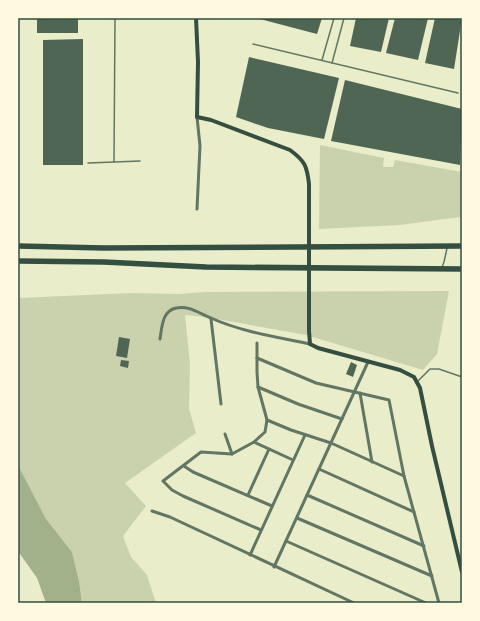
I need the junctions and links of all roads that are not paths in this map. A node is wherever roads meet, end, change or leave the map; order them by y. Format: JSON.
{"nodes":[{"id":1,"x":115,"y":18,"type":"edge"},
{"id":2,"x":196,"y":18,"type":"edge"},
{"id":3,"x":334,"y":18,"type":"edge"},
{"id":4,"x":344,"y":18,"type":"edge"},
{"id":5,"x":253,"y":44,"type":"dead end"},
{"id":6,"x":322,"y":60,"type":"junction"},
{"id":7,"x":332,"y":63,"type":"junction"},
{"id":8,"x":458,"y":93,"type":"dead end"},
{"id":9,"x":197,"y":117,"type":"junction"},
{"id":10,"x":140,"y":161,"type":"dead end"},
{"id":11,"x":114,"y":162,"type":"junction"},
{"id":12,"x":88,"y":163,"type":"dead end"},
{"id":13,"x":197,"y":209,"type":"dead end"},
{"id":14,"x":18,"y":246,"type":"edge"},
{"id":15,"x":447,"y":246,"type":"junction"},
{"id":16,"x":462,"y":246,"type":"edge"},
{"id":17,"x":18,"y":261,"type":"edge"},
{"id":18,"x":441,"y":269,"type":"junction"},
{"id":19,"x":462,"y":269,"type":"edge"},
{"id":20,"x":211,"y":319,"type":"junction"},
{"id":21,"x":160,"y":338,"type":"dead end"},
{"id":22,"x":257,"y":343,"type":"dead end"},
{"id":23,"x":310,"y":344,"type":"junction"},
{"id":24,"x":257,"y":358,"type":"junction"},
{"id":25,"x":368,"y":362,"type":"junction"},
{"id":26,"x":462,"y":377,"type":"edge"},
{"id":27,"x":417,"y":382,"type":"junction"},
{"id":28,"x":258,"y":387,"type":"junction"},
{"id":29,"x":354,"y":392,"type":"junction"},
{"id":30,"x":360,"y":393,"type":"junction"},
{"id":31,"x":221,"y":404,"type":"dead end"},
{"id":32,"x":342,"y":418,"type":"junction"},
{"id":33,"x":267,"y":420,"type":"junction"},
{"id":34,"x":225,"y":434,"type":"dead end"},
{"id":35,"x":305,"y":435,"type":"junction"},
{"id":36,"x":254,"y":442,"type":"junction"},
{"id":37,"x":331,"y":443,"type":"junction"},
{"id":38,"x":269,"y":449,"type":"junction"},
{"id":39,"x":232,"y":454,"type":"junction"},
{"id":40,"x":294,"y":460,"type":"junction"},
{"id":41,"x":372,"y":462,"type":"junction"},
{"id":42,"x":184,"y":466,"type":"junction"},
{"id":43,"x":319,"y":469,"type":"junction"},
{"id":44,"x":404,"y":476,"type":"junction"},
{"id":45,"x":248,"y":495,"type":"junction"},
{"id":46,"x":307,"y":495,"type":"junction"},
{"id":47,"x":272,"y":506,"type":"junction"},
{"id":48,"x":152,"y":511,"type":"dead end"},
{"id":49,"x":414,"y":512,"type":"junction"},
{"id":50,"x":297,"y":518,"type":"junction"},
{"id":51,"x":261,"y":530,"type":"junction"},
{"id":52,"x":286,"y":541,"type":"junction"},
{"id":53,"x":424,"y":546,"type":"junction"},
{"id":54,"x":250,"y":555,"type":"junction"},
{"id":55,"x":274,"y":567,"type":"junction"},
{"id":56,"x":462,"y":572,"type":"edge"},
{"id":57,"x":432,"y":576,"type":"junction"},
{"id":58,"x":354,"y":603,"type":"edge"},
{"id":59,"x":426,"y":603,"type":"edge"},
{"id":60,"x":439,"y":603,"type":"edge"}],
"edges":[{"from":1,"to":11,"type":"lane"},
{"from":2,"to":9,"type":"main road"},
{"from":3,"to":6,"type":"lane"},
{"from":4,"to":7,"type":"lane"},
{"from":5,"to":6,"type":"lane"},
{"from":6,"to":7,"type":"lane"},
{"from":7,"to":8,"type":"lane"},
{"from":9,"to":13,"type":"street"},
{"from":9,"to":23,"type":"main road"},
{"from":10,"to":11,"type":"lane"},
{"from":11,"to":12,"type":"lane"},
{"from":14,"to":15,"type":"highway"},
{"from":15,"to":16,"type":"highway"},
{"from":15,"to":18,"type":"lane"},
{"from":17,"to":18,"type":"highway"},
{"from":18,"to":19,"type":"highway"},
{"from":20,"to":21,"type":"street"},
{"from":20,"to":23,"type":"street"},
{"from":20,"to":31,"type":"street"},
{"from":22,"to":24,"type":"street"},
{"from":23,"to":25,"type":"main road"},
{"from":24,"to":28,"type":"street"},
{"from":24,"to":29,"type":"street"},
{"from":25,"to":27,"type":"main road"},
{"from":25,"to":29,"type":"street"},
{"from":26,"to":27,"type":"lane"},
{"from":27,"to":56,"type":"main road"},
{"from":28,"to":32,"type":"street"},
{"from":28,"to":33,"type":"street"},
{"from":29,"to":30,"type":"street"},
{"from":29,"to":32,"type":"street"},
{"from":30,"to":41,"type":"street"},
{"from":30,"to":44,"type":"street"},
{"from":32,"to":37,"type":"street"},
{"from":33,"to":35,"type":"street"},
{"from":33,"to":36,"type":"street"},
{"from":34,"to":39,"type":"street"},
{"from":35,"to":37,"type":"street"},
{"from":35,"to":40,"type":"street"},
{"from":36,"to":38,"type":"street"},
{"from":36,"to":39,"type":"street"},
{"from":37,"to":41,"type":"street"},
{"from":37,"to":43,"type":"street"},
{"from":38,"to":40,"type":"street"},
{"from":38,"to":45,"type":"street"},
{"from":39,"to":42,"type":"street"},
{"from":40,"to":47,"type":"street"},
{"from":41,"to":44,"type":"street"},
{"from":42,"to":45,"type":"street"},
{"from":42,"to":51,"type":"street"},
{"from":43,"to":46,"type":"street"},
{"from":43,"to":49,"type":"street"},
{"from":44,"to":49,"type":"street"},
{"from":45,"to":47,"type":"street"},
{"from":46,"to":50,"type":"street"},
{"from":46,"to":53,"type":"street"},
{"from":47,"to":51,"type":"street"},
{"from":48,"to":54,"type":"street"},
{"from":49,"to":53,"type":"street"},
{"from":50,"to":52,"type":"street"},
{"from":50,"to":57,"type":"street"},
{"from":51,"to":54,"type":"street"},
{"from":52,"to":55,"type":"street"},
{"from":52,"to":59,"type":"street"},
{"from":53,"to":57,"type":"street"},
{"from":54,"to":55,"type":"street"},
{"from":55,"to":58,"type":"street"},
{"from":57,"to":60,"type":"street"}]}
